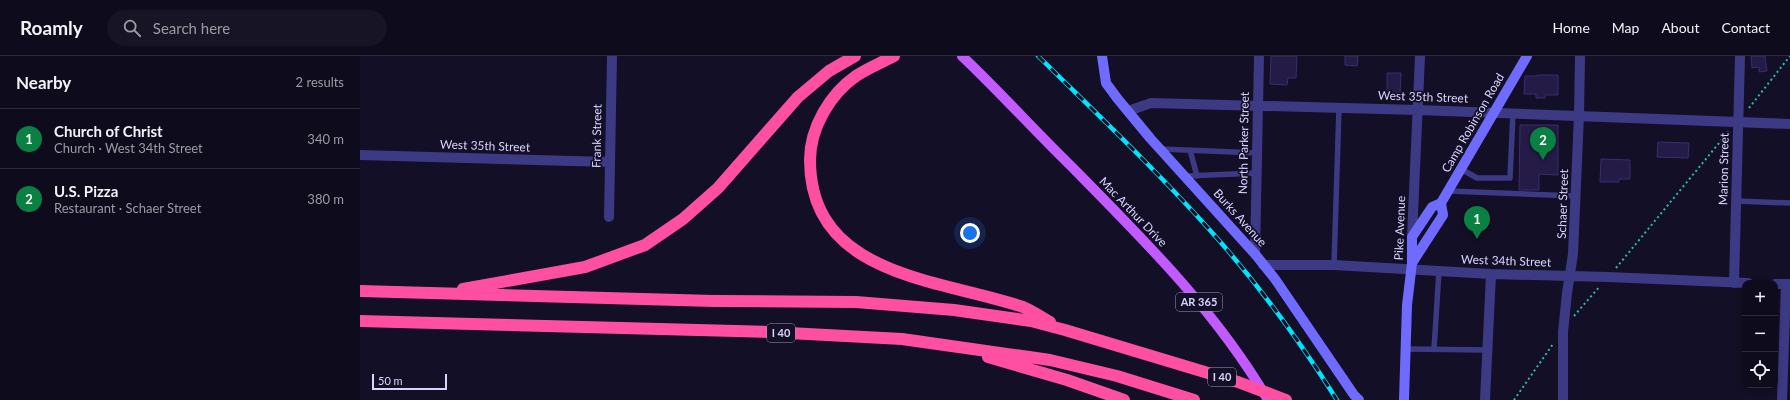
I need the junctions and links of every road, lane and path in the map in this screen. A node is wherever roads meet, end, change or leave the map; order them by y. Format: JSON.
{"nodes":[{"id":1,"x":612,"y":56,"type":"edge"},
{"id":2,"x":855,"y":56,"type":"edge"},
{"id":3,"x":894,"y":56,"type":"edge"},
{"id":4,"x":962,"y":56,"type":"edge"},
{"id":5,"x":1102,"y":56,"type":"edge"},
{"id":6,"x":1259,"y":56,"type":"edge"},
{"id":7,"x":1420,"y":56,"type":"edge"},
{"id":8,"x":1527,"y":56,"type":"edge"},
{"id":9,"x":1580,"y":56,"type":"edge"},
{"id":10,"x":1740,"y":56,"type":"edge"},
{"id":11,"x":1790,"y":56,"type":"edge"},
{"id":12,"x":1258,"y":107,"type":"junction"},
{"id":13,"x":1339,"y":108,"type":"junction"},
{"id":14,"x":1418,"y":110,"type":"junction"},
{"id":15,"x":1128,"y":111,"type":"junction"},
{"id":16,"x":1493,"y":112,"type":"junction"},
{"id":17,"x":1513,"y":113,"type":"junction"},
{"id":18,"x":1579,"y":115,"type":"junction"},
{"id":19,"x":1738,"y":122,"type":"junction"},
{"id":20,"x":1790,"y":124,"type":"edge"},
{"id":21,"x":1161,"y":149,"type":"junction"},
{"id":22,"x":1190,"y":150,"type":"junction"},
{"id":23,"x":1257,"y":153,"type":"junction"},
{"id":24,"x":360,"y":155,"type":"edge"},
{"id":25,"x":610,"y":162,"type":"junction"},
{"id":26,"x":1461,"y":169,"type":"junction"},
{"id":27,"x":1257,"y":173,"type":"junction"},
{"id":28,"x":1185,"y":176,"type":"junction"},
{"id":29,"x":1197,"y":176,"type":"junction"},
{"id":30,"x":1448,"y":191,"type":"junction"},
{"id":31,"x":1576,"y":196,"type":"junction"},
{"id":32,"x":1736,"y":201,"type":"junction"},
{"id":33,"x":1441,"y":203,"type":"junction"},
{"id":34,"x":1790,"y":203,"type":"edge"},
{"id":35,"x":609,"y":217,"type":"dead end"},
{"id":36,"x":1412,"y":237,"type":"junction"},
{"id":37,"x":1255,"y":254,"type":"junction"},
{"id":38,"x":1263,"y":265,"type":"junction"},
{"id":39,"x":1334,"y":265,"type":"junction"},
{"id":40,"x":1412,"y":266,"type":"junction"},
{"id":41,"x":1439,"y":271,"type":"junction"},
{"id":42,"x":1491,"y":274,"type":"junction"},
{"id":43,"x":1569,"y":276,"type":"junction"},
{"id":44,"x":1608,"y":277,"type":"junction"},
{"id":45,"x":1734,"y":283,"type":"junction"},
{"id":46,"x":1742,"y":283,"type":"edge"},
{"id":47,"x":1788,"y":284,"type":"edge"},
{"id":48,"x":360,"y":291,"type":"edge"},
{"id":49,"x":440,"y":293,"type":"junction"},
{"id":50,"x":1574,"y":317,"type":"dead end"},
{"id":51,"x":360,"y":321,"type":"edge"},
{"id":52,"x":1065,"y":330,"type":"junction"},
{"id":53,"x":1563,"y":332,"type":"junction"},
{"id":54,"x":952,"y":345,"type":"junction"},
{"id":55,"x":1406,"y":349,"type":"junction"},
{"id":56,"x":1434,"y":349,"type":"junction"},
{"id":57,"x":1487,"y":350,"type":"junction"},
{"id":58,"x":1357,"y":398,"type":"edge"},
{"id":59,"x":1124,"y":400,"type":"edge"},
{"id":60,"x":1194,"y":400,"type":"edge"},
{"id":61,"x":1268,"y":400,"type":"edge"},
{"id":62,"x":1286,"y":400,"type":"edge"},
{"id":63,"x":1404,"y":400,"type":"edge"},
{"id":64,"x":1484,"y":400,"type":"edge"},
{"id":65,"x":1514,"y":400,"type":"edge"},
{"id":66,"x":1563,"y":400,"type":"edge"},
{"id":67,"x":1782,"y":400,"type":"edge"}],
"edges":[{"from":1,"to":25,"type":"street","name":"Frank Street"},
{"from":2,"to":49,"type":"highway"},
{"from":3,"to":52,"type":"highway"},
{"from":4,"to":61,"type":"main road","name":"Mac Arthur Drive","number":"AR 365"},
{"from":5,"to":15,"type":"main road","name":"Burks Avenue"},
{"from":6,"to":12,"type":"street","name":"North Parker Street"},
{"from":7,"to":14,"type":"street","name":"Pike Avenue"},
{"from":8,"to":16,"type":"main road","name":"Camp Robinson Road"},
{"from":9,"to":18,"type":"street","name":"Schaer Street"},
{"from":10,"to":19,"type":"street","name":"Marion Street"},
{"from":11,"to":19,"type":"path"},
{"from":12,"to":13,"type":"street","name":"West 35th Street"},
{"from":12,"to":15,"type":"street","name":"West 35th Street"},
{"from":12,"to":23,"type":"street","name":"North Parker Street"},
{"from":13,"to":14,"type":"street","name":"West 35th Street"},
{"from":13,"to":39,"type":"lane"},
{"from":14,"to":16,"type":"street","name":"West 35th Street"},
{"from":14,"to":36,"type":"street","name":"Pike Avenue"},
{"from":15,"to":21,"type":"main road","name":"Burks Avenue"},
{"from":16,"to":17,"type":"street","name":"West 35th Street"},
{"from":16,"to":26,"type":"main road","name":"Camp Robinson Road"},
{"from":17,"to":18,"type":"street","name":"West 35th Street"},
{"from":17,"to":26,"type":"lane"},
{"from":18,"to":19,"type":"street","name":"West 35th Street"},
{"from":18,"to":31,"type":"street","name":"Schaer Street"},
{"from":19,"to":20,"type":"street","name":"West 35th Street"},
{"from":19,"to":32,"type":"street","name":"Marion Street"},
{"from":19,"to":44,"type":"path"},
{"from":21,"to":22,"type":"lane"},
{"from":21,"to":28,"type":"main road","name":"Burks Avenue"},
{"from":22,"to":23,"type":"lane"},
{"from":22,"to":29,"type":"lane"},
{"from":23,"to":27,"type":"street","name":"North Parker Street"},
{"from":24,"to":25,"type":"street","name":"West 35th Street"},
{"from":25,"to":35,"type":"street","name":"Frank Street"},
{"from":26,"to":30,"type":"main road","name":"Camp Robinson Road"},
{"from":27,"to":29,"type":"lane"},
{"from":27,"to":37,"type":"street","name":"North Parker Street"},
{"from":28,"to":29,"type":"lane"},
{"from":28,"to":37,"type":"main road","name":"Burks Avenue"},
{"from":30,"to":31,"type":"lane"},
{"from":30,"to":33,"type":"main road","name":"Camp Robinson Road"},
{"from":31,"to":43,"type":"street","name":"Schaer Street"},
{"from":32,"to":34,"type":"lane"},
{"from":32,"to":45,"type":"street","name":"Marion Street"},
{"from":33,"to":36,"type":"main road","name":"Camp Robinson Road"},
{"from":33,"to":40,"type":"main road","name":"Camp Robinson Road"},
{"from":36,"to":40,"type":"main road","name":"Pike Avenue"},
{"from":37,"to":38,"type":"main road","name":"Burks Avenue"},
{"from":38,"to":39,"type":"street","name":"West 34th Street"},
{"from":38,"to":58,"type":"main road","name":"Burks Avenue"},
{"from":39,"to":40,"type":"street","name":"West 34th Street"},
{"from":40,"to":41,"type":"street","name":"West 34th Street"},
{"from":40,"to":55,"type":"main road","name":"Pike Avenue"},
{"from":41,"to":42,"type":"street","name":"West 34th Street"},
{"from":41,"to":56,"type":"lane"},
{"from":42,"to":43,"type":"street","name":"West 34th Street"},
{"from":42,"to":57,"type":"street"},
{"from":43,"to":44,"type":"street","name":"West 34th Street"},
{"from":43,"to":53,"type":"street","name":"Schaer Street"},
{"from":44,"to":45,"type":"street","name":"West 34th Street"},
{"from":44,"to":50,"type":"path"},
{"from":45,"to":46,"type":"street","name":"West 34th Street"},
{"from":47,"to":67,"type":"street"},
{"from":48,"to":49,"type":"highway","number":"I 40"},
{"from":49,"to":52,"type":"highway","number":"I 40"},
{"from":51,"to":54,"type":"highway","number":"I 40"},
{"from":52,"to":62,"type":"highway","number":"I 40"},
{"from":53,"to":65,"type":"path"},
{"from":53,"to":66,"type":"street","name":"Schaer Street"},
{"from":54,"to":59,"type":"highway"},
{"from":54,"to":60,"type":"highway","number":"I 40"},
{"from":55,"to":56,"type":"lane"},
{"from":55,"to":63,"type":"main road","name":"Pike Avenue"},
{"from":56,"to":57,"type":"lane"},
{"from":57,"to":64,"type":"street"}]}
